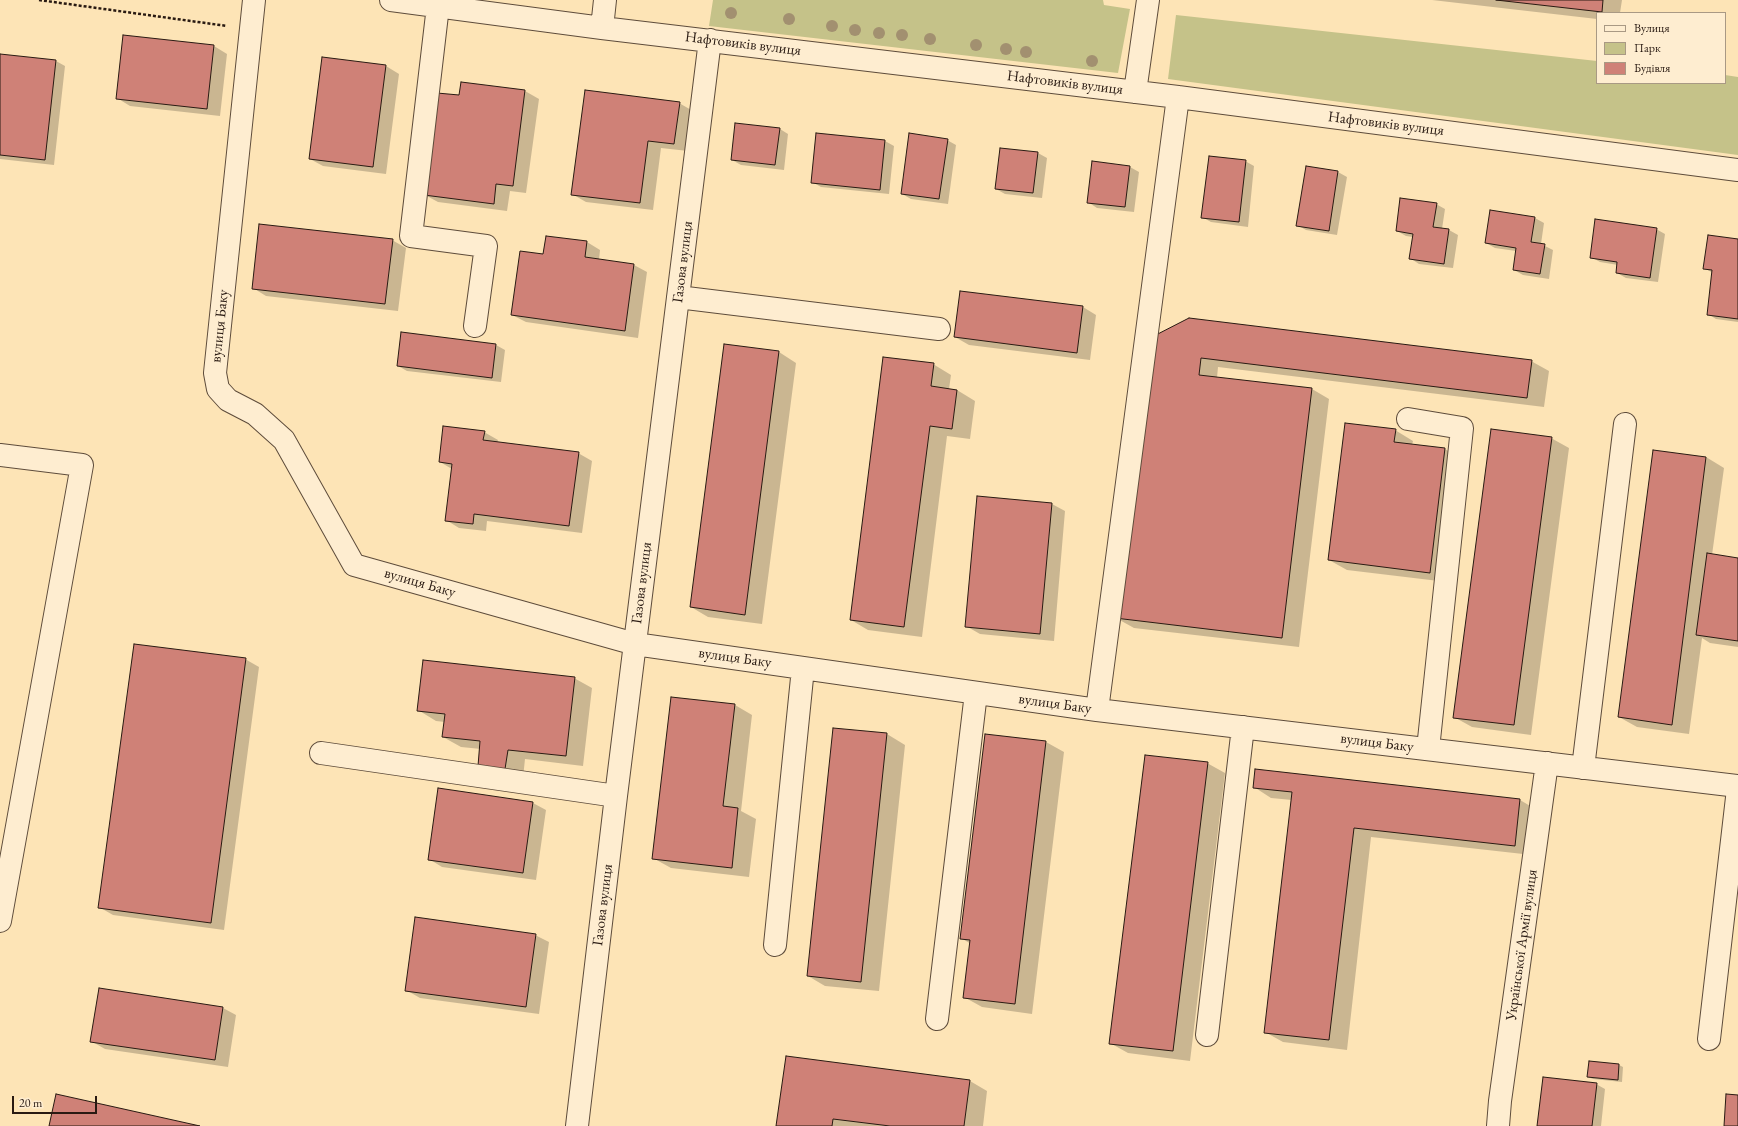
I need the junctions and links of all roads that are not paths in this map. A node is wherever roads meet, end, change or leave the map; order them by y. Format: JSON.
{"nodes":[{"id":1,"x":254,"y":0,"type":"edge"},
{"id":2,"x":391,"y":0,"type":"edge"},
{"id":3,"x":605,"y":0,"type":"edge"},
{"id":4,"x":1148,"y":0,"type":"edge"},
{"id":5,"x":438,"y":6,"type":"junction"},
{"id":6,"x":602,"y":28,"type":"junction"},
{"id":7,"x":710,"y":40,"type":"junction"},
{"id":8,"x":1136,"y":92,"type":"junction"},
{"id":9,"x":1178,"y":97,"type":"junction"},
{"id":10,"x":1738,"y":170,"type":"edge"},
{"id":11,"x":678,"y":297,"type":"junction"},
{"id":12,"x":475,"y":326,"type":"dead end"},
{"id":13,"x":939,"y":329,"type":"dead end"},
{"id":14,"x":1408,"y":419,"type":"dead end"},
{"id":15,"x":1625,"y":424,"type":"dead end"},
{"id":16,"x":0,"y":455,"type":"edge"},
{"id":17,"x":635,"y":644,"type":"junction"},
{"id":18,"x":803,"y":668,"type":"junction"},
{"id":19,"x":976,"y":693,"type":"junction"},
{"id":20,"x":1097,"y":710,"type":"junction"},
{"id":21,"x":1242,"y":727,"type":"junction"},
{"id":22,"x":1428,"y":749,"type":"junction"},
{"id":23,"x":321,"y":753,"type":"dead end"},
{"id":24,"x":1547,"y":763,"type":"junction"},
{"id":25,"x":1583,"y":768,"type":"junction"},
{"id":26,"x":1738,"y":786,"type":"edge"},
{"id":27,"x":1738,"y":789,"type":"edge"},
{"id":28,"x":616,"y":796,"type":"junction"},
{"id":29,"x":0,"y":921,"type":"edge"},
{"id":30,"x":776,"y":945,"type":"dead end"},
{"id":31,"x":937,"y":1019,"type":"dead end"},
{"id":32,"x":1207,"y":1035,"type":"dead end"},
{"id":33,"x":1708,"y":1039,"type":"dead end"},
{"id":34,"x":577,"y":1126,"type":"edge"},
{"id":35,"x":1498,"y":1126,"type":"edge"}],
"edges":[{"from":1,"to":17,"type":"street","name":"вулиця Баку"},
{"from":2,"to":5,"type":"street","name":"Нафтовиків вулиця"},
{"from":3,"to":6,"type":"street"},
{"from":4,"to":8,"type":"street"},
{"from":5,"to":6,"type":"street","name":"Нафтовиків вулиця"},
{"from":5,"to":12,"type":"street"},
{"from":6,"to":7,"type":"street","name":"Нафтовиків вулиця"},
{"from":7,"to":8,"type":"street","name":"Нафтовиків вулиця"},
{"from":7,"to":11,"type":"street","name":"Газова вулиця"},
{"from":8,"to":9,"type":"street","name":"Нафтовиків вулиця"},
{"from":9,"to":10,"type":"street","name":"Нафтовиків вулиця"},
{"from":9,"to":20,"type":"street"},
{"from":11,"to":13,"type":"street"},
{"from":11,"to":17,"type":"street","name":"Газова вулиця"},
{"from":14,"to":22,"type":"street"},
{"from":15,"to":25,"type":"street"},
{"from":16,"to":29,"type":"street"},
{"from":17,"to":18,"type":"street","name":"вулиця Баку"},
{"from":17,"to":28,"type":"street","name":"Газова вулиця"},
{"from":18,"to":19,"type":"street","name":"вулиця Баку"},
{"from":18,"to":30,"type":"street"},
{"from":19,"to":20,"type":"street","name":"вулиця Баку"},
{"from":19,"to":31,"type":"street"},
{"from":20,"to":21,"type":"street","name":"вулиця Баку"},
{"from":21,"to":22,"type":"street","name":"вулиця Баку"},
{"from":21,"to":32,"type":"street"},
{"from":22,"to":24,"type":"street","name":"вулиця Баку"},
{"from":23,"to":28,"type":"street"},
{"from":24,"to":25,"type":"street","name":"вулиця Баку"},
{"from":24,"to":35,"type":"street","name":"Української Армії вулиця"},
{"from":25,"to":26,"type":"street","name":"вулиця Баку"},
{"from":27,"to":33,"type":"street"},
{"from":28,"to":34,"type":"street","name":"Газова вулиця"}]}
